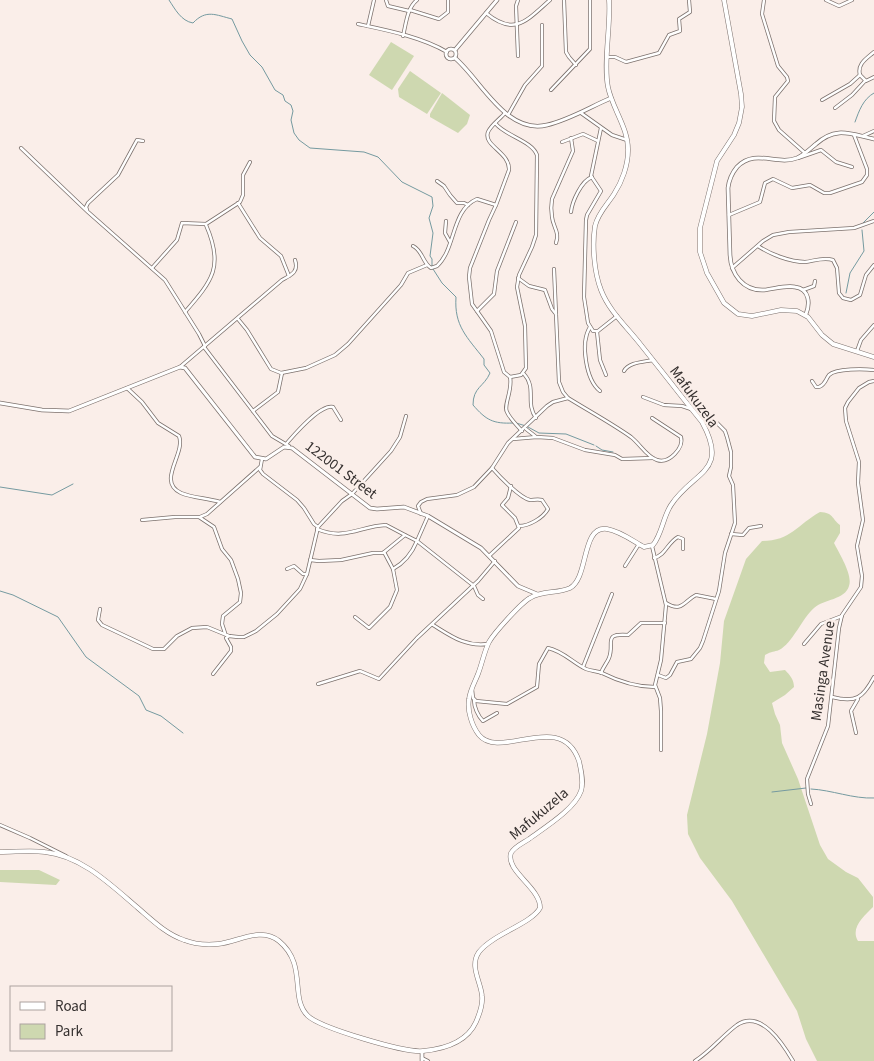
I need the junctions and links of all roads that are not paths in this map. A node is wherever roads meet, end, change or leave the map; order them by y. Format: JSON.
{"nodes":[{"id":1,"x":374,"y":0,"type":"edge"},
{"id":2,"x":386,"y":0,"type":"edge"},
{"id":3,"x":417,"y":0,"type":"edge"},
{"id":4,"x":448,"y":0,"type":"edge"},
{"id":5,"x":497,"y":0,"type":"edge"},
{"id":6,"x":518,"y":0,"type":"edge"},
{"id":7,"x":550,"y":0,"type":"edge"},
{"id":8,"x":564,"y":0,"type":"edge"},
{"id":9,"x":590,"y":0,"type":"edge"},
{"id":10,"x":609,"y":0,"type":"edge"},
{"id":11,"x":689,"y":0,"type":"edge"},
{"id":12,"x":724,"y":0,"type":"edge"},
{"id":13,"x":764,"y":0,"type":"edge"},
{"id":14,"x":826,"y":0,"type":"edge"},
{"id":15,"x":852,"y":0,"type":"edge"},
{"id":16,"x":409,"y":11,"type":"junction"},
{"id":17,"x":486,"y":13,"type":"junction"},
{"id":18,"x":358,"y":24,"type":"dead end"},
{"id":19,"x":517,"y":25,"type":"junction"},
{"id":20,"x":542,"y":25,"type":"dead end"},
{"id":21,"x":368,"y":26,"type":"junction"},
{"id":22,"x":403,"y":36,"type":"junction"},
{"id":23,"x":455,"y":50,"type":"junction"},
{"id":24,"x":447,"y":52,"type":"junction"},
{"id":25,"x":874,"y":52,"type":"edge"},
{"id":26,"x":518,"y":56,"type":"dead end"},
{"id":27,"x":608,"y":57,"type":"junction"},
{"id":28,"x":455,"y":58,"type":"junction"},
{"id":29,"x":576,"y":65,"type":"junction"},
{"id":30,"x":860,"y":75,"type":"junction"},
{"id":31,"x":874,"y":77,"type":"edge"},
{"id":32,"x":865,"y":81,"type":"junction"},
{"id":33,"x":551,"y":90,"type":"dead end"},
{"id":34,"x":611,"y":98,"type":"junction"},
{"id":35,"x":822,"y":100,"type":"dead end"},
{"id":36,"x":835,"y":108,"type":"dead end"},
{"id":37,"x":580,"y":112,"type":"junction"},
{"id":38,"x":506,"y":114,"type":"junction"},
{"id":39,"x":496,"y":124,"type":"junction"},
{"id":40,"x":601,"y":128,"type":"junction"},
{"id":41,"x":874,"y":131,"type":"edge"},
{"id":42,"x":854,"y":135,"type":"junction"},
{"id":43,"x":862,"y":137,"type":"junction"},
{"id":44,"x":571,"y":138,"type":"junction"},
{"id":45,"x":874,"y":139,"type":"edge"},
{"id":46,"x":627,"y":140,"type":"junction"},
{"id":47,"x":143,"y":141,"type":"dead end"},
{"id":48,"x":598,"y":141,"type":"junction"},
{"id":49,"x":562,"y":142,"type":"dead end"},
{"id":50,"x":21,"y":148,"type":"dead end"},
{"id":51,"x":805,"y":153,"type":"junction"},
{"id":52,"x":797,"y":158,"type":"junction"},
{"id":53,"x":250,"y":162,"type":"dead end"},
{"id":54,"x":852,"y":167,"type":"dead end"},
{"id":55,"x":592,"y":178,"type":"junction"},
{"id":56,"x":437,"y":181,"type":"dead end"},
{"id":57,"x":238,"y":203,"type":"junction"},
{"id":58,"x":468,"y":205,"type":"junction"},
{"id":59,"x":496,"y":205,"type":"junction"},
{"id":60,"x":88,"y":212,"type":"junction"},
{"id":61,"x":571,"y":212,"type":"dead end"},
{"id":62,"x":729,"y":215,"type":"junction"},
{"id":63,"x":874,"y":221,"type":"edge"},
{"id":64,"x":446,"y":222,"type":"dead end"},
{"id":65,"x":516,"y":222,"type":"dead end"},
{"id":66,"x":206,"y":224,"type":"junction"},
{"id":67,"x":450,"y":242,"type":"junction"},
{"id":68,"x":556,"y":242,"type":"dead end"},
{"id":69,"x":413,"y":246,"type":"dead end"},
{"id":70,"x":758,"y":246,"type":"junction"},
{"id":71,"x":296,"y":260,"type":"dead end"},
{"id":72,"x":427,"y":265,"type":"junction"},
{"id":73,"x":874,"y":265,"type":"edge"},
{"id":74,"x":152,"y":268,"type":"junction"},
{"id":75,"x":732,"y":268,"type":"junction"},
{"id":76,"x":554,"y":269,"type":"dead end"},
{"id":77,"x":289,"y":276,"type":"junction"},
{"id":78,"x":518,"y":278,"type":"junction"},
{"id":79,"x":815,"y":281,"type":"dead end"},
{"id":80,"x":803,"y":290,"type":"junction"},
{"id":81,"x":477,"y":311,"type":"junction"},
{"id":82,"x":185,"y":312,"type":"junction"},
{"id":83,"x":556,"y":314,"type":"junction"},
{"id":84,"x":806,"y":314,"type":"junction"},
{"id":85,"x":617,"y":316,"type":"junction"},
{"id":86,"x":238,"y":319,"type":"junction"},
{"id":87,"x":874,"y":325,"type":"edge"},
{"id":88,"x":590,"y":328,"type":"junction"},
{"id":89,"x":597,"y":332,"type":"junction"},
{"id":90,"x":204,"y":347,"type":"junction"},
{"id":91,"x":856,"y":352,"type":"junction"},
{"id":92,"x":874,"y":358,"type":"edge"},
{"id":93,"x":653,"y":360,"type":"junction"},
{"id":94,"x":180,"y":367,"type":"junction"},
{"id":95,"x":874,"y":370,"type":"edge"},
{"id":96,"x":624,"y":371,"type":"dead end"},
{"id":97,"x":282,"y":373,"type":"junction"},
{"id":98,"x":524,"y":374,"type":"junction"},
{"id":99,"x":606,"y":374,"type":"dead end"},
{"id":100,"x":510,"y":376,"type":"junction"},
{"id":101,"x":812,"y":381,"type":"dead end"},
{"id":102,"x":874,"y":381,"type":"edge"},
{"id":103,"x":127,"y":388,"type":"junction"},
{"id":104,"x":600,"y":391,"type":"dead end"},
{"id":105,"x":644,"y":397,"type":"dead end"},
{"id":106,"x":568,"y":398,"type":"junction"},
{"id":107,"x":0,"y":403,"type":"edge"},
{"id":108,"x":691,"y":409,"type":"junction"},
{"id":109,"x":252,"y":411,"type":"junction"},
{"id":110,"x":406,"y":416,"type":"dead end"},
{"id":111,"x":536,"y":418,"type":"junction"},
{"id":112,"x":652,"y":418,"type":"dead end"},
{"id":113,"x":341,"y":420,"type":"dead end"},
{"id":114,"x":702,"y":422,"type":"junction"},
{"id":115,"x":525,"y":428,"type":"junction"},
{"id":116,"x":522,"y":431,"type":"junction"},
{"id":117,"x":537,"y":437,"type":"junction"},
{"id":118,"x":512,"y":440,"type":"junction"},
{"id":119,"x":288,"y":445,"type":"junction"},
{"id":120,"x":653,"y":458,"type":"junction"},
{"id":121,"x":262,"y":459,"type":"junction"},
{"id":122,"x":260,"y":467,"type":"junction"},
{"id":123,"x":492,"y":468,"type":"junction"},
{"id":124,"x":511,"y":486,"type":"junction"},
{"id":125,"x":352,"y":494,"type":"junction"},
{"id":126,"x":220,"y":502,"type":"junction"},
{"id":127,"x":421,"y":514,"type":"junction"},
{"id":128,"x":428,"y":516,"type":"junction"},
{"id":129,"x":200,"y":517,"type":"junction"},
{"id":130,"x":142,"y":520,"type":"dead end"},
{"id":131,"x":519,"y":526,"type":"junction"},
{"id":132,"x":761,"y":526,"type":"dead end"},
{"id":133,"x":318,"y":528,"type":"junction"},
{"id":134,"x":731,"y":534,"type":"junction"},
{"id":135,"x":405,"y":535,"type":"junction"},
{"id":136,"x":417,"y":542,"type":"junction"},
{"id":137,"x":639,"y":544,"type":"junction"},
{"id":138,"x":652,"y":546,"type":"junction"},
{"id":139,"x":683,"y":549,"type":"dead end"},
{"id":140,"x":384,"y":552,"type":"junction"},
{"id":141,"x":490,"y":555,"type":"junction"},
{"id":142,"x":654,"y":558,"type":"junction"},
{"id":143,"x":310,"y":560,"type":"junction"},
{"id":144,"x":494,"y":561,"type":"junction"},
{"id":145,"x":625,"y":566,"type":"dead end"},
{"id":146,"x":287,"y":569,"type":"dead end"},
{"id":147,"x":392,"y":569,"type":"junction"},
{"id":148,"x":307,"y":574,"type":"junction"},
{"id":149,"x":474,"y":586,"type":"junction"},
{"id":150,"x":537,"y":594,"type":"junction"},
{"id":151,"x":612,"y":594,"type":"dead end"},
{"id":152,"x":483,"y":599,"type":"dead end"},
{"id":153,"x":716,"y":599,"type":"junction"},
{"id":154,"x":666,"y":603,"type":"junction"},
{"id":155,"x":100,"y":609,"type":"dead end"},
{"id":156,"x":842,"y":615,"type":"junction"},
{"id":157,"x":355,"y":617,"type":"dead end"},
{"id":158,"x":665,"y":623,"type":"junction"},
{"id":159,"x":433,"y":625,"type":"junction"},
{"id":160,"x":227,"y":635,"type":"junction"},
{"id":161,"x":488,"y":644,"type":"junction"},
{"id":162,"x":804,"y":644,"type":"dead end"},
{"id":163,"x":583,"y":667,"type":"junction"},
{"id":164,"x":601,"y":673,"type":"junction"},
{"id":165,"x":213,"y":674,"type":"dead end"},
{"id":166,"x":658,"y":675,"type":"junction"},
{"id":167,"x":874,"y":676,"type":"edge"},
{"id":168,"x":318,"y":684,"type":"dead end"},
{"id":169,"x":655,"y":687,"type":"junction"},
{"id":170,"x":472,"y":688,"type":"junction"},
{"id":171,"x":832,"y":697,"type":"junction"},
{"id":172,"x":858,"y":697,"type":"junction"},
{"id":173,"x":474,"y":700,"type":"junction"},
{"id":174,"x":498,"y":713,"type":"dead end"},
{"id":175,"x":856,"y":733,"type":"dead end"},
{"id":176,"x":661,"y":750,"type":"dead end"},
{"id":177,"x":812,"y":804,"type":"dead end"},
{"id":178,"x":0,"y":825,"type":"edge"},
{"id":179,"x":42,"y":844,"type":"junction"},
{"id":180,"x":0,"y":852,"type":"edge"},
{"id":181,"x":38,"y":852,"type":"junction"},
{"id":182,"x":67,"y":857,"type":"junction"},
{"id":183,"x":422,"y":1052,"type":"junction"},
{"id":184,"x":422,"y":1059,"type":"edge"},
{"id":185,"x":428,"y":1061,"type":"edge"},
{"id":186,"x":695,"y":1061,"type":"edge"},
{"id":187,"x":794,"y":1061,"type":"edge"}],
"edges":[{"from":1,"to":21,"type":"street"},
{"from":2,"to":16,"type":"street"},
{"from":3,"to":16,"type":"street"},
{"from":4,"to":16,"type":"street"},
{"from":5,"to":17,"type":"street"},
{"from":6,"to":19,"type":"street"},
{"from":7,"to":19,"type":"street"},
{"from":8,"to":29,"type":"street"},
{"from":9,"to":29,"type":"street"},
{"from":10,"to":27,"type":"main road","name":"Mafukuzela"},
{"from":11,"to":27,"type":"street"},
{"from":12,"to":84,"type":"main road"},
{"from":13,"to":51,"type":"street"},
{"from":14,"to":15,"type":"street"},
{"from":16,"to":22,"type":"street"},
{"from":17,"to":19,"type":"street"},
{"from":17,"to":23,"type":"street"},
{"from":18,"to":21,"type":"street"},
{"from":19,"to":26,"type":"street"},
{"from":20,"to":38,"type":"street"},
{"from":21,"to":22,"type":"street"},
{"from":22,"to":24,"type":"street"},
{"from":23,"to":24,"type":"street"},
{"from":23,"to":28,"type":"street"},
{"from":24,"to":28,"type":"street"},
{"from":25,"to":30,"type":"street"},
{"from":27,"to":34,"type":"main road","name":"Mafukuzela"},
{"from":28,"to":38,"type":"street"},
{"from":29,"to":33,"type":"street"},
{"from":30,"to":32,"type":"street"},
{"from":30,"to":35,"type":"street"},
{"from":31,"to":32,"type":"street"},
{"from":32,"to":36,"type":"street"},
{"from":34,"to":37,"type":"street"},
{"from":34,"to":46,"type":"main road","name":"Mafukuzela"},
{"from":37,"to":38,"type":"street"},
{"from":37,"to":40,"type":"street"},
{"from":38,"to":39,"type":"street"},
{"from":39,"to":59,"type":"street"},
{"from":39,"to":78,"type":"street"},
{"from":40,"to":46,"type":"street"},
{"from":40,"to":48,"type":"street"},
{"from":41,"to":43,"type":"street"},
{"from":42,"to":43,"type":"street"},
{"from":42,"to":51,"type":"street"},
{"from":42,"to":62,"type":"street"},
{"from":43,"to":45,"type":"street"},
{"from":44,"to":48,"type":"street"},
{"from":44,"to":49,"type":"street"},
{"from":44,"to":68,"type":"street"},
{"from":46,"to":85,"type":"main road","name":"Mafukuzela"},
{"from":47,"to":60,"type":"street"},
{"from":48,"to":55,"type":"street"},
{"from":50,"to":60,"type":"street"},
{"from":51,"to":52,"type":"street"},
{"from":52,"to":54,"type":"street"},
{"from":52,"to":62,"type":"street"},
{"from":53,"to":57,"type":"street"},
{"from":55,"to":61,"type":"street"},
{"from":55,"to":88,"type":"street"},
{"from":56,"to":58,"type":"street"},
{"from":57,"to":66,"type":"street"},
{"from":57,"to":77,"type":"street"},
{"from":58,"to":59,"type":"street"},
{"from":58,"to":67,"type":"street"},
{"from":59,"to":81,"type":"street"},
{"from":60,"to":74,"type":"street"},
{"from":62,"to":75,"type":"street"},
{"from":63,"to":70,"type":"street"},
{"from":64,"to":67,"type":"street"},
{"from":65,"to":81,"type":"street"},
{"from":66,"to":74,"type":"street"},
{"from":66,"to":82,"type":"street"},
{"from":67,"to":72,"type":"street"},
{"from":69,"to":72,"type":"street"},
{"from":70,"to":73,"type":"street"},
{"from":70,"to":75,"type":"street"},
{"from":71,"to":77,"type":"street"},
{"from":72,"to":97,"type":"street"},
{"from":74,"to":82,"type":"street"},
{"from":75,"to":80,"type":"street"},
{"from":76,"to":83,"type":"street"},
{"from":77,"to":86,"type":"street"},
{"from":78,"to":83,"type":"street"},
{"from":78,"to":98,"type":"street"},
{"from":79,"to":80,"type":"street"},
{"from":80,"to":84,"type":"street"},
{"from":81,"to":100,"type":"street"},
{"from":82,"to":90,"type":"street"},
{"from":83,"to":106,"type":"street"},
{"from":84,"to":91,"type":"main road"},
{"from":85,"to":89,"type":"street"},
{"from":85,"to":93,"type":"main road","name":"Mafukuzela"},
{"from":86,"to":90,"type":"street"},
{"from":86,"to":97,"type":"street"},
{"from":87,"to":91,"type":"street"},
{"from":88,"to":89,"type":"street"},
{"from":88,"to":104,"type":"street"},
{"from":89,"to":99,"type":"street"},
{"from":90,"to":94,"type":"street"},
{"from":90,"to":109,"type":"street"},
{"from":91,"to":92,"type":"main road"},
{"from":93,"to":96,"type":"street"},
{"from":93,"to":108,"type":"main road","name":"Mafukuzela"},
{"from":94,"to":103,"type":"street"},
{"from":94,"to":121,"type":"street"},
{"from":95,"to":101,"type":"street"},
{"from":97,"to":109,"type":"street"},
{"from":98,"to":100,"type":"street"},
{"from":98,"to":111,"type":"street"},
{"from":100,"to":116,"type":"street"},
{"from":102,"to":156,"type":"street","name":"Masinga Avenue"},
{"from":103,"to":107,"type":"street"},
{"from":103,"to":126,"type":"street"},
{"from":105,"to":108,"type":"street"},
{"from":106,"to":111,"type":"street"},
{"from":106,"to":120,"type":"street"},
{"from":108,"to":114,"type":"main road","name":"Mafukuzela"},
{"from":109,"to":119,"type":"street"},
{"from":110,"to":125,"type":"street"},
{"from":111,"to":115,"type":"street"},
{"from":112,"to":120,"type":"street"},
{"from":113,"to":119,"type":"street"},
{"from":114,"to":134,"type":"street"},
{"from":114,"to":138,"type":"main road","name":"Mafukuzela"},
{"from":115,"to":116,"type":"street"},
{"from":115,"to":117,"type":"street"},
{"from":116,"to":118,"type":"street"},
{"from":117,"to":118,"type":"street"},
{"from":117,"to":120,"type":"street"},
{"from":118,"to":123,"type":"street"},
{"from":119,"to":121,"type":"street","name":"122001 Street"},
{"from":119,"to":125,"type":"street","name":"122001 Street"},
{"from":121,"to":122,"type":"street"},
{"from":122,"to":126,"type":"street"},
{"from":122,"to":133,"type":"street"},
{"from":123,"to":124,"type":"street"},
{"from":123,"to":127,"type":"street"},
{"from":124,"to":131,"type":"street"},
{"from":124,"to":131,"type":"street"},
{"from":125,"to":127,"type":"street","name":"122001 Street"},
{"from":125,"to":133,"type":"street"},
{"from":126,"to":129,"type":"street"},
{"from":127,"to":128,"type":"street","name":"122001 Street"},
{"from":128,"to":136,"type":"street"},
{"from":128,"to":141,"type":"street","name":"122001 Street"},
{"from":129,"to":130,"type":"street"},
{"from":129,"to":160,"type":"street"},
{"from":131,"to":141,"type":"street"},
{"from":132,"to":134,"type":"street"},
{"from":133,"to":135,"type":"street"},
{"from":133,"to":143,"type":"street"},
{"from":134,"to":153,"type":"street"},
{"from":135,"to":136,"type":"street"},
{"from":135,"to":140,"type":"street"},
{"from":136,"to":147,"type":"street"},
{"from":136,"to":149,"type":"street"},
{"from":137,"to":138,"type":"main road","name":"Mafukuzela"},
{"from":137,"to":145,"type":"street"},
{"from":137,"to":150,"type":"main road","name":"Mafukuzela"},
{"from":138,"to":142,"type":"street"},
{"from":139,"to":142,"type":"street"},
{"from":140,"to":143,"type":"street"},
{"from":140,"to":147,"type":"street"},
{"from":141,"to":144,"type":"street","name":"122001 Street"},
{"from":142,"to":154,"type":"street"},
{"from":143,"to":148,"type":"street"},
{"from":144,"to":149,"type":"street"},
{"from":144,"to":150,"type":"street","name":"122001 Street"},
{"from":146,"to":148,"type":"street"},
{"from":147,"to":157,"type":"street"},
{"from":148,"to":160,"type":"street"},
{"from":149,"to":152,"type":"street"},
{"from":149,"to":159,"type":"street"},
{"from":150,"to":161,"type":"main road","name":"Mafukuzela"},
{"from":151,"to":163,"type":"street"},
{"from":153,"to":154,"type":"street"},
{"from":153,"to":166,"type":"street"},
{"from":154,"to":158,"type":"street"},
{"from":155,"to":160,"type":"street"},
{"from":156,"to":162,"type":"street"},
{"from":156,"to":171,"type":"street","name":"Masinga Avenue"},
{"from":158,"to":164,"type":"street"},
{"from":158,"to":166,"type":"street"},
{"from":159,"to":161,"type":"street"},
{"from":159,"to":168,"type":"street"},
{"from":160,"to":165,"type":"street"},
{"from":161,"to":170,"type":"main road","name":"Mafukuzela"},
{"from":163,"to":164,"type":"street"},
{"from":163,"to":173,"type":"street"},
{"from":164,"to":169,"type":"street"},
{"from":166,"to":169,"type":"street"},
{"from":167,"to":172,"type":"street"},
{"from":169,"to":176,"type":"street"},
{"from":170,"to":173,"type":"street"},
{"from":170,"to":183,"type":"main road","name":"Mafukuzela"},
{"from":171,"to":172,"type":"street"},
{"from":171,"to":177,"type":"street","name":"Masinga Avenue"},
{"from":172,"to":175,"type":"street"},
{"from":173,"to":174,"type":"street"},
{"from":178,"to":179,"type":"street"},
{"from":179,"to":181,"type":"street"},
{"from":179,"to":182,"type":"street"},
{"from":180,"to":181,"type":"main road"},
{"from":181,"to":182,"type":"main road"},
{"from":182,"to":183,"type":"main road"},
{"from":183,"to":184,"type":"street"},
{"from":184,"to":185,"type":"street"},
{"from":186,"to":187,"type":"street"}]}
